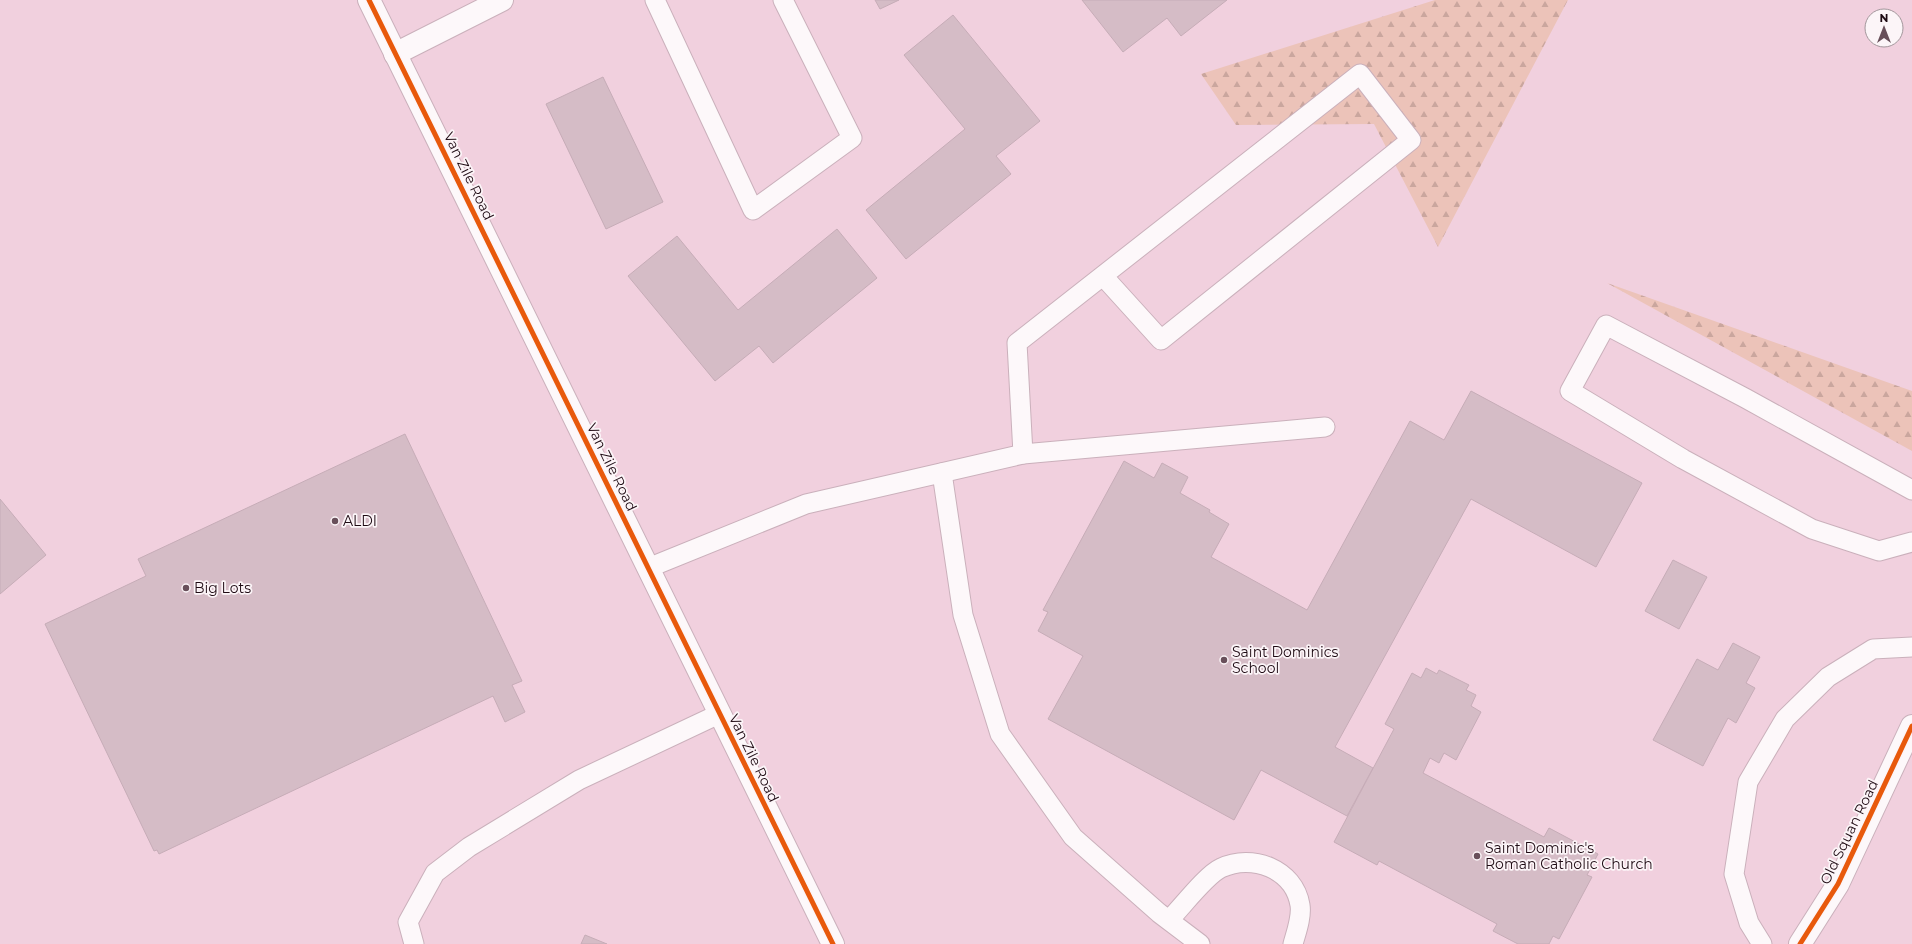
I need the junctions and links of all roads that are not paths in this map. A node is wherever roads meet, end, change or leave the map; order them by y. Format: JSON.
{"nodes":[{"id":1,"x":369,"y":0,"type":"edge"},
{"id":2,"x":502,"y":0,"type":"edge"},
{"id":3,"x":655,"y":0,"type":"edge"},
{"id":4,"x":783,"y":0,"type":"edge"},
{"id":5,"x":395,"y":54,"type":"junction"},
{"id":6,"x":1103,"y":276,"type":"junction"},
{"id":7,"x":1325,"y":427,"type":"dead end"},
{"id":8,"x":1023,"y":454,"type":"junction"},
{"id":9,"x":942,"y":473,"type":"junction"},
{"id":10,"x":1912,"y":490,"type":"edge"},
{"id":11,"x":1912,"y":542,"type":"edge"},
{"id":12,"x":648,"y":568,"type":"junction"},
{"id":13,"x":1912,"y":646,"type":"edge"},
{"id":14,"x":719,"y":714,"type":"junction"},
{"id":15,"x":1912,"y":726,"type":"edge"},
{"id":16,"x":1169,"y":920,"type":"junction"},
{"id":17,"x":414,"y":944,"type":"edge"},
{"id":18,"x":833,"y":944,"type":"edge"},
{"id":19,"x":1200,"y":944,"type":"edge"},
{"id":20,"x":1293,"y":944,"type":"edge"},
{"id":21,"x":1762,"y":944,"type":"edge"},
{"id":22,"x":1800,"y":944,"type":"edge"}],
"edges":[{"from":1,"to":5,"type":"street","name":"Van Zile Road"},
{"from":2,"to":5,"type":"street"},
{"from":3,"to":4,"type":"lane"},
{"from":5,"to":12,"type":"street","name":"Van Zile Road"},
{"from":6,"to":6,"type":"lane"},
{"from":6,"to":8,"type":"lane"},
{"from":7,"to":8,"type":"lane"},
{"from":8,"to":9,"type":"lane"},
{"from":9,"to":12,"type":"lane"},
{"from":9,"to":16,"type":"lane"},
{"from":10,"to":11,"type":"lane"},
{"from":12,"to":14,"type":"street","name":"Van Zile Road"},
{"from":13,"to":21,"type":"lane"},
{"from":14,"to":17,"type":"lane"},
{"from":14,"to":18,"type":"street","name":"Van Zile Road"},
{"from":15,"to":22,"type":"street","name":"Old Squan Road"},
{"from":16,"to":19,"type":"lane"},
{"from":16,"to":20,"type":"lane"}]}
